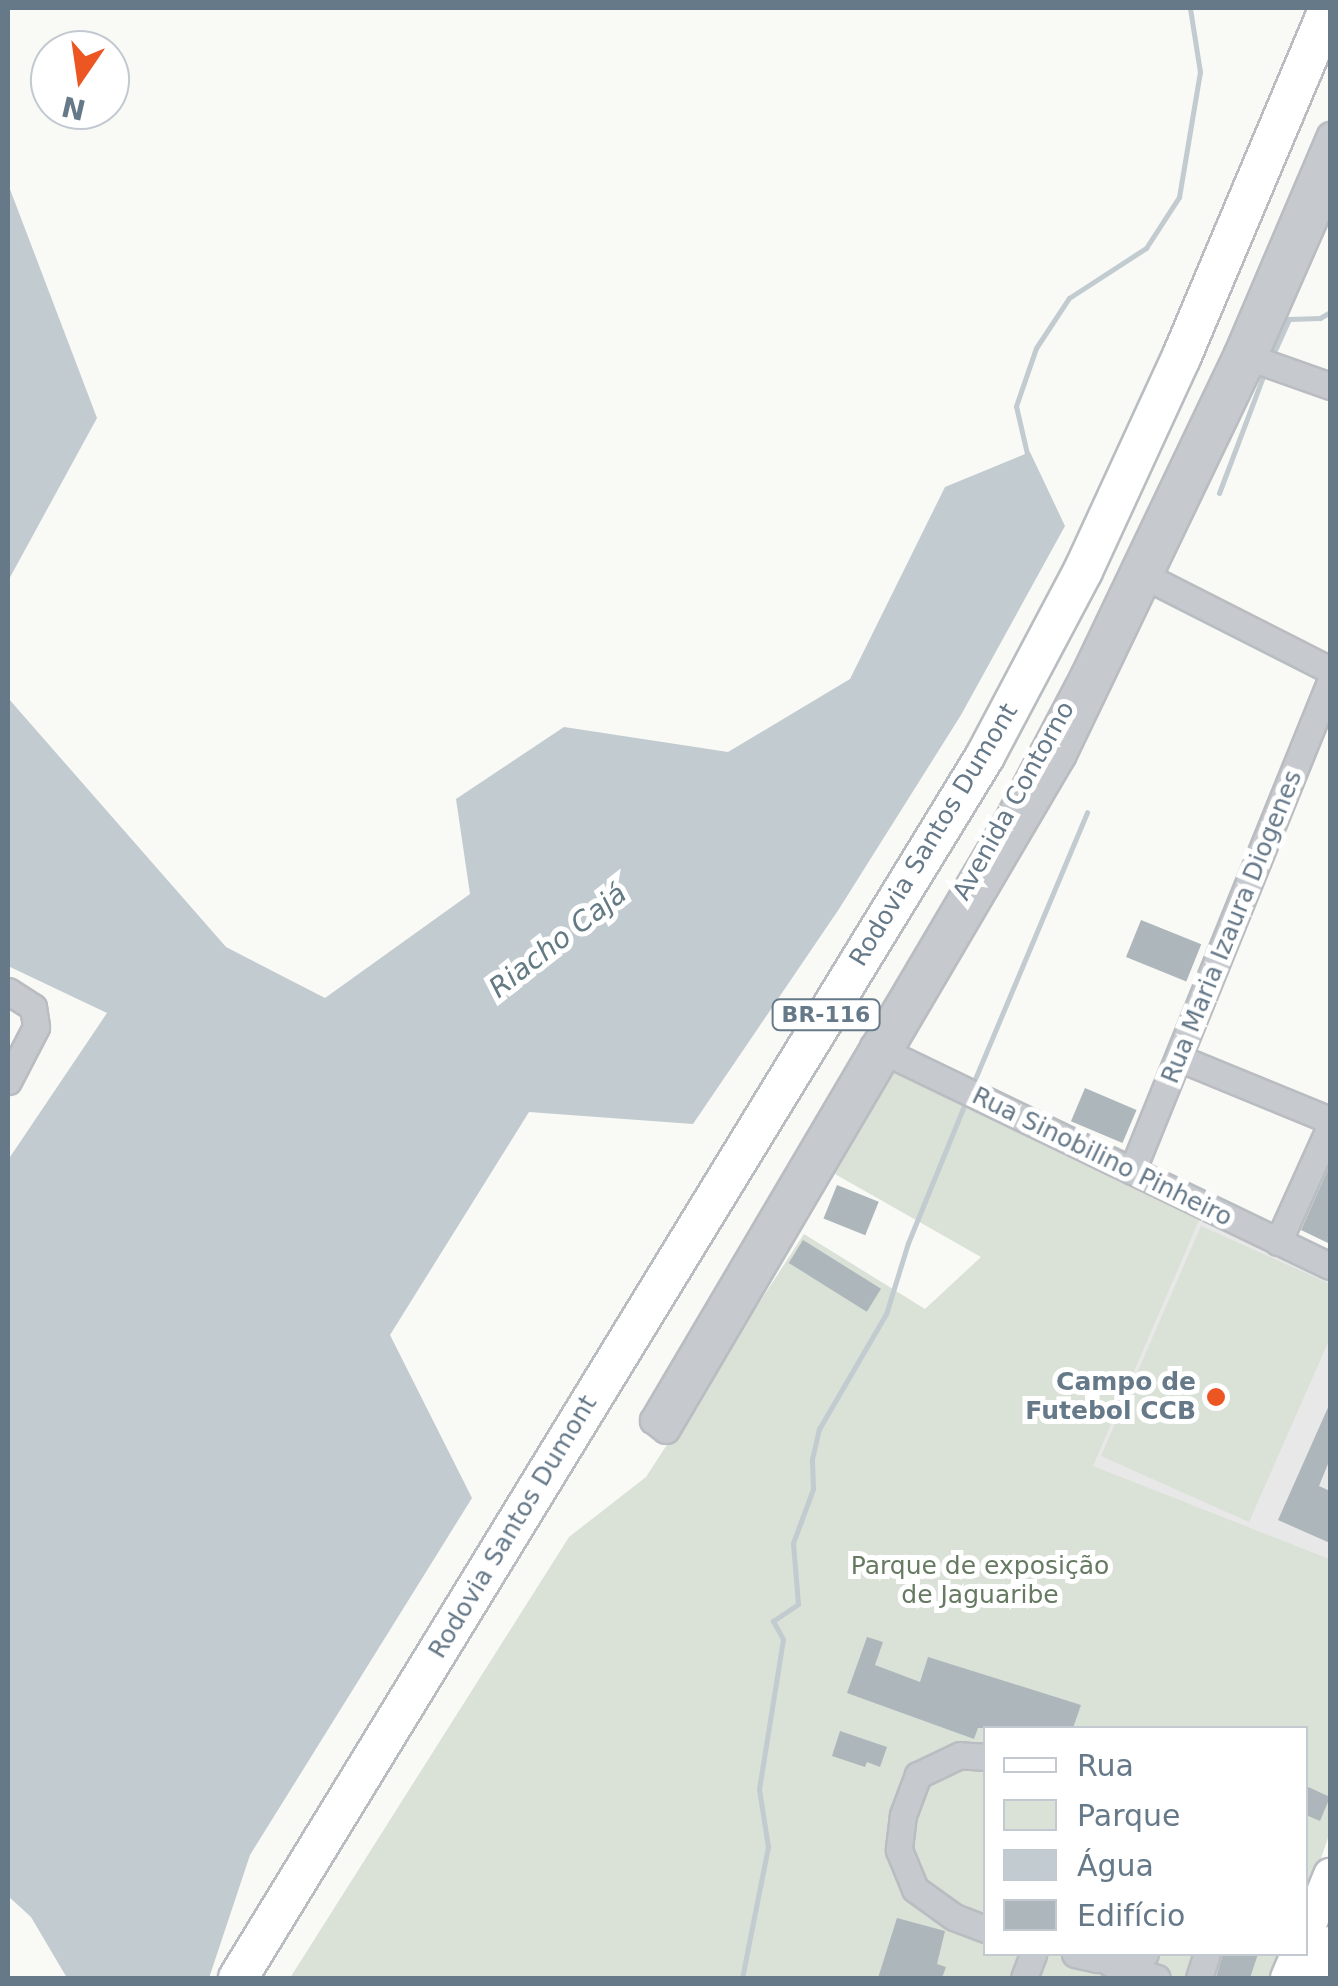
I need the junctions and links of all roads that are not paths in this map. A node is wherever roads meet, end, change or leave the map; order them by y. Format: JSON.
{"nodes":[{"id":1,"x":1330,"y":8,"type":"edge"},
{"id":2,"x":1330,"y":135,"type":"edge"},
{"id":3,"x":1330,"y":183,"type":"edge"},
{"id":4,"x":1245,"y":355,"type":"junction"},
{"id":5,"x":1330,"y":386,"type":"edge"},
{"id":6,"x":1142,"y":574,"type":"junction"},
{"id":7,"x":1330,"y":670,"type":"edge"},
{"id":8,"x":1330,"y":682,"type":"edge"},
{"id":9,"x":8,"y":991,"type":"edge"},
{"id":10,"x":881,"y":1050,"type":"junction"},
{"id":11,"x":1180,"y":1058,"type":"junction"},
{"id":12,"x":8,"y":1081,"type":"edge"},
{"id":13,"x":1330,"y":1123,"type":"edge"},
{"id":14,"x":1132,"y":1171,"type":"junction"},
{"id":15,"x":1278,"y":1242,"type":"junction"},
{"id":16,"x":1330,"y":1266,"type":"edge"},
{"id":17,"x":670,"y":1430,"type":"dead end"},
{"id":18,"x":983,"y":1757,"type":"edge"},
{"id":19,"x":1330,"y":1875,"type":"edge"},
{"id":20,"x":983,"y":1927,"type":"edge"},
{"id":21,"x":1315,"y":1947,"type":"edge"},
{"id":22,"x":1086,"y":1956,"type":"edge"},
{"id":23,"x":1307,"y":1956,"type":"edge"},
{"id":24,"x":238,"y":1978,"type":"edge"},
{"id":25,"x":1158,"y":1978,"type":"edge"},
{"id":26,"x":1287,"y":1978,"type":"edge"}],
"edges":[{"from":1,"to":24,"type":"highway","name":"Rodovia Santos Dumont","number":"BR-116"},
{"from":2,"to":4,"type":"street","name":"Avenida Contorno"},
{"from":3,"to":4,"type":"street"},
{"from":4,"to":5,"type":"street"},
{"from":4,"to":6,"type":"street","name":"Avenida Contorno"},
{"from":6,"to":7,"type":"street"},
{"from":6,"to":10,"type":"street","name":"Avenida Contorno"},
{"from":8,"to":11,"type":"street","name":"Rua Maria Izaura Diogenes"},
{"from":9,"to":12,"type":"street"},
{"from":10,"to":14,"type":"street","name":"Rua Sinobilino Pinheiro"},
{"from":10,"to":17,"type":"street","name":"Avenida Contorno"},
{"from":11,"to":13,"type":"street"},
{"from":11,"to":14,"type":"street","name":"Rua Maria Izaura Diogenes"},
{"from":13,"to":15,"type":"street"},
{"from":14,"to":15,"type":"street","name":"Rua Sinobilino Pinheiro"},
{"from":15,"to":16,"type":"street","name":"Rua Sinobilino Pinheiro"},
{"from":18,"to":20,"type":"street"},
{"from":19,"to":21,"type":"main road"},
{"from":22,"to":25,"type":"street"},
{"from":23,"to":26,"type":"main road"}]}
